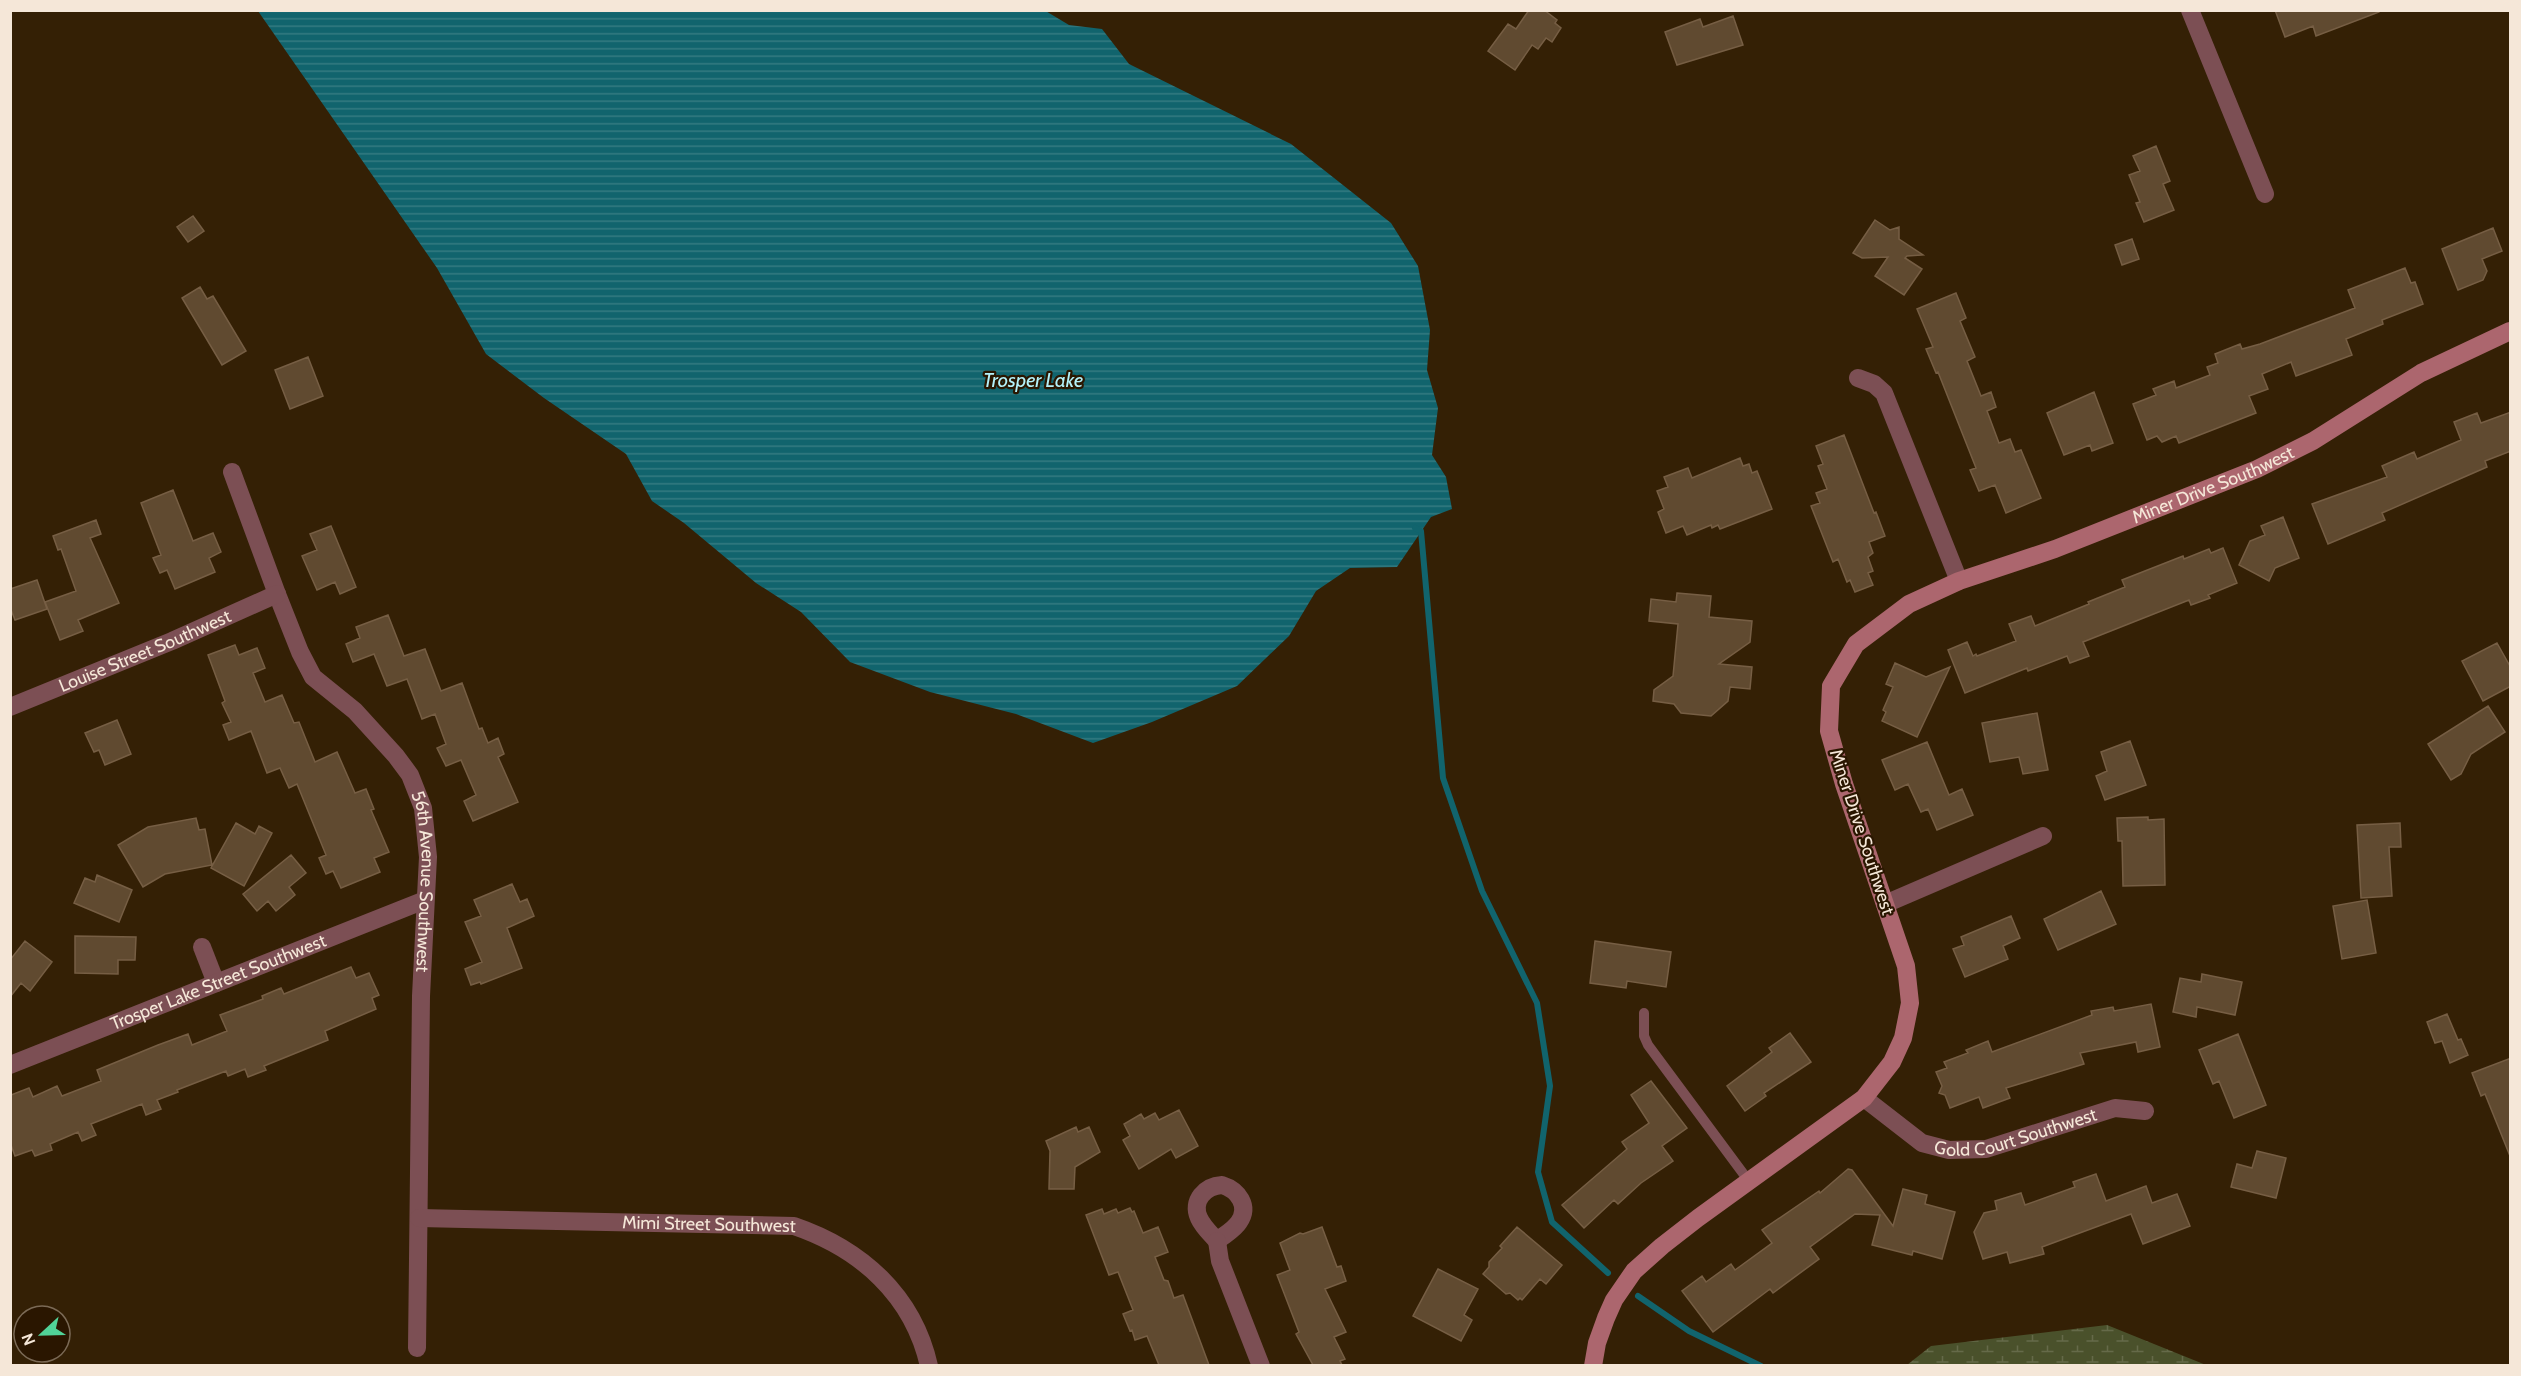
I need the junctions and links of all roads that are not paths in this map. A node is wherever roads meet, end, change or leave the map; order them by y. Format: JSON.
{"nodes":[{"id":1,"x":2190,"y":10,"type":"edge"},
{"id":2,"x":2265,"y":194,"type":"dead end"},
{"id":3,"x":2511,"y":331,"type":"edge"},
{"id":4,"x":1858,"y":378,"type":"dead end"},
{"id":5,"x":231,"y":472,"type":"dead end"},
{"id":6,"x":1959,"y":581,"type":"junction"},
{"id":7,"x":277,"y":594,"type":"junction"},
{"id":8,"x":10,"y":707,"type":"edge"},
{"id":9,"x":2043,"y":836,"type":"dead end"},
{"id":10,"x":425,"y":900,"type":"junction"},
{"id":11,"x":1885,"y":904,"type":"junction"},
{"id":12,"x":202,"y":946,"type":"dead end"},
{"id":13,"x":216,"y":983,"type":"junction"},
{"id":14,"x":1644,"y":1013,"type":"dead end"},
{"id":15,"x":10,"y":1065,"type":"edge"},
{"id":16,"x":1863,"y":1098,"type":"junction"},
{"id":17,"x":2145,"y":1111,"type":"dead end"},
{"id":18,"x":1748,"y":1180,"type":"junction"},
{"id":19,"x":419,"y":1218,"type":"junction"},
{"id":20,"x":1217,"y":1242,"type":"dead end"},
{"id":21,"x":417,"y":1348,"type":"dead end"},
{"id":22,"x":929,"y":1365,"type":"edge"},
{"id":23,"x":1261,"y":1365,"type":"edge"},
{"id":24,"x":1593,"y":1365,"type":"edge"}],
"edges":[{"from":1,"to":2,"type":"street"},
{"from":3,"to":6,"type":"street","name":"Miner Drive Southwest"},
{"from":4,"to":6,"type":"street"},
{"from":5,"to":7,"type":"street","name":"56th Avenue Southwest"},
{"from":6,"to":11,"type":"street","name":"Miner Drive Southwest"},
{"from":7,"to":8,"type":"street","name":"Louise Street Southwest"},
{"from":7,"to":10,"type":"street","name":"56th Avenue Southwest"},
{"from":9,"to":11,"type":"street"},
{"from":10,"to":13,"type":"street","name":"Trosper Lake Street Southwest"},
{"from":10,"to":19,"type":"street","name":"56th Avenue Southwest"},
{"from":11,"to":16,"type":"street","name":"Miner Drive Southwest"},
{"from":12,"to":13,"type":"street"},
{"from":13,"to":15,"type":"street","name":"Trosper Lake Street Southwest"},
{"from":14,"to":18,"type":"lane"},
{"from":16,"to":17,"type":"street","name":"Gold Court Southwest"},
{"from":16,"to":18,"type":"street","name":"Miner Drive Southwest"},
{"from":18,"to":24,"type":"street","name":"Miner Drive Southwest"},
{"from":19,"to":21,"type":"street","name":"56th Avenue Southwest"},
{"from":19,"to":22,"type":"street","name":"Mimi Street Southwest"},
{"from":20,"to":23,"type":"street"}]}
